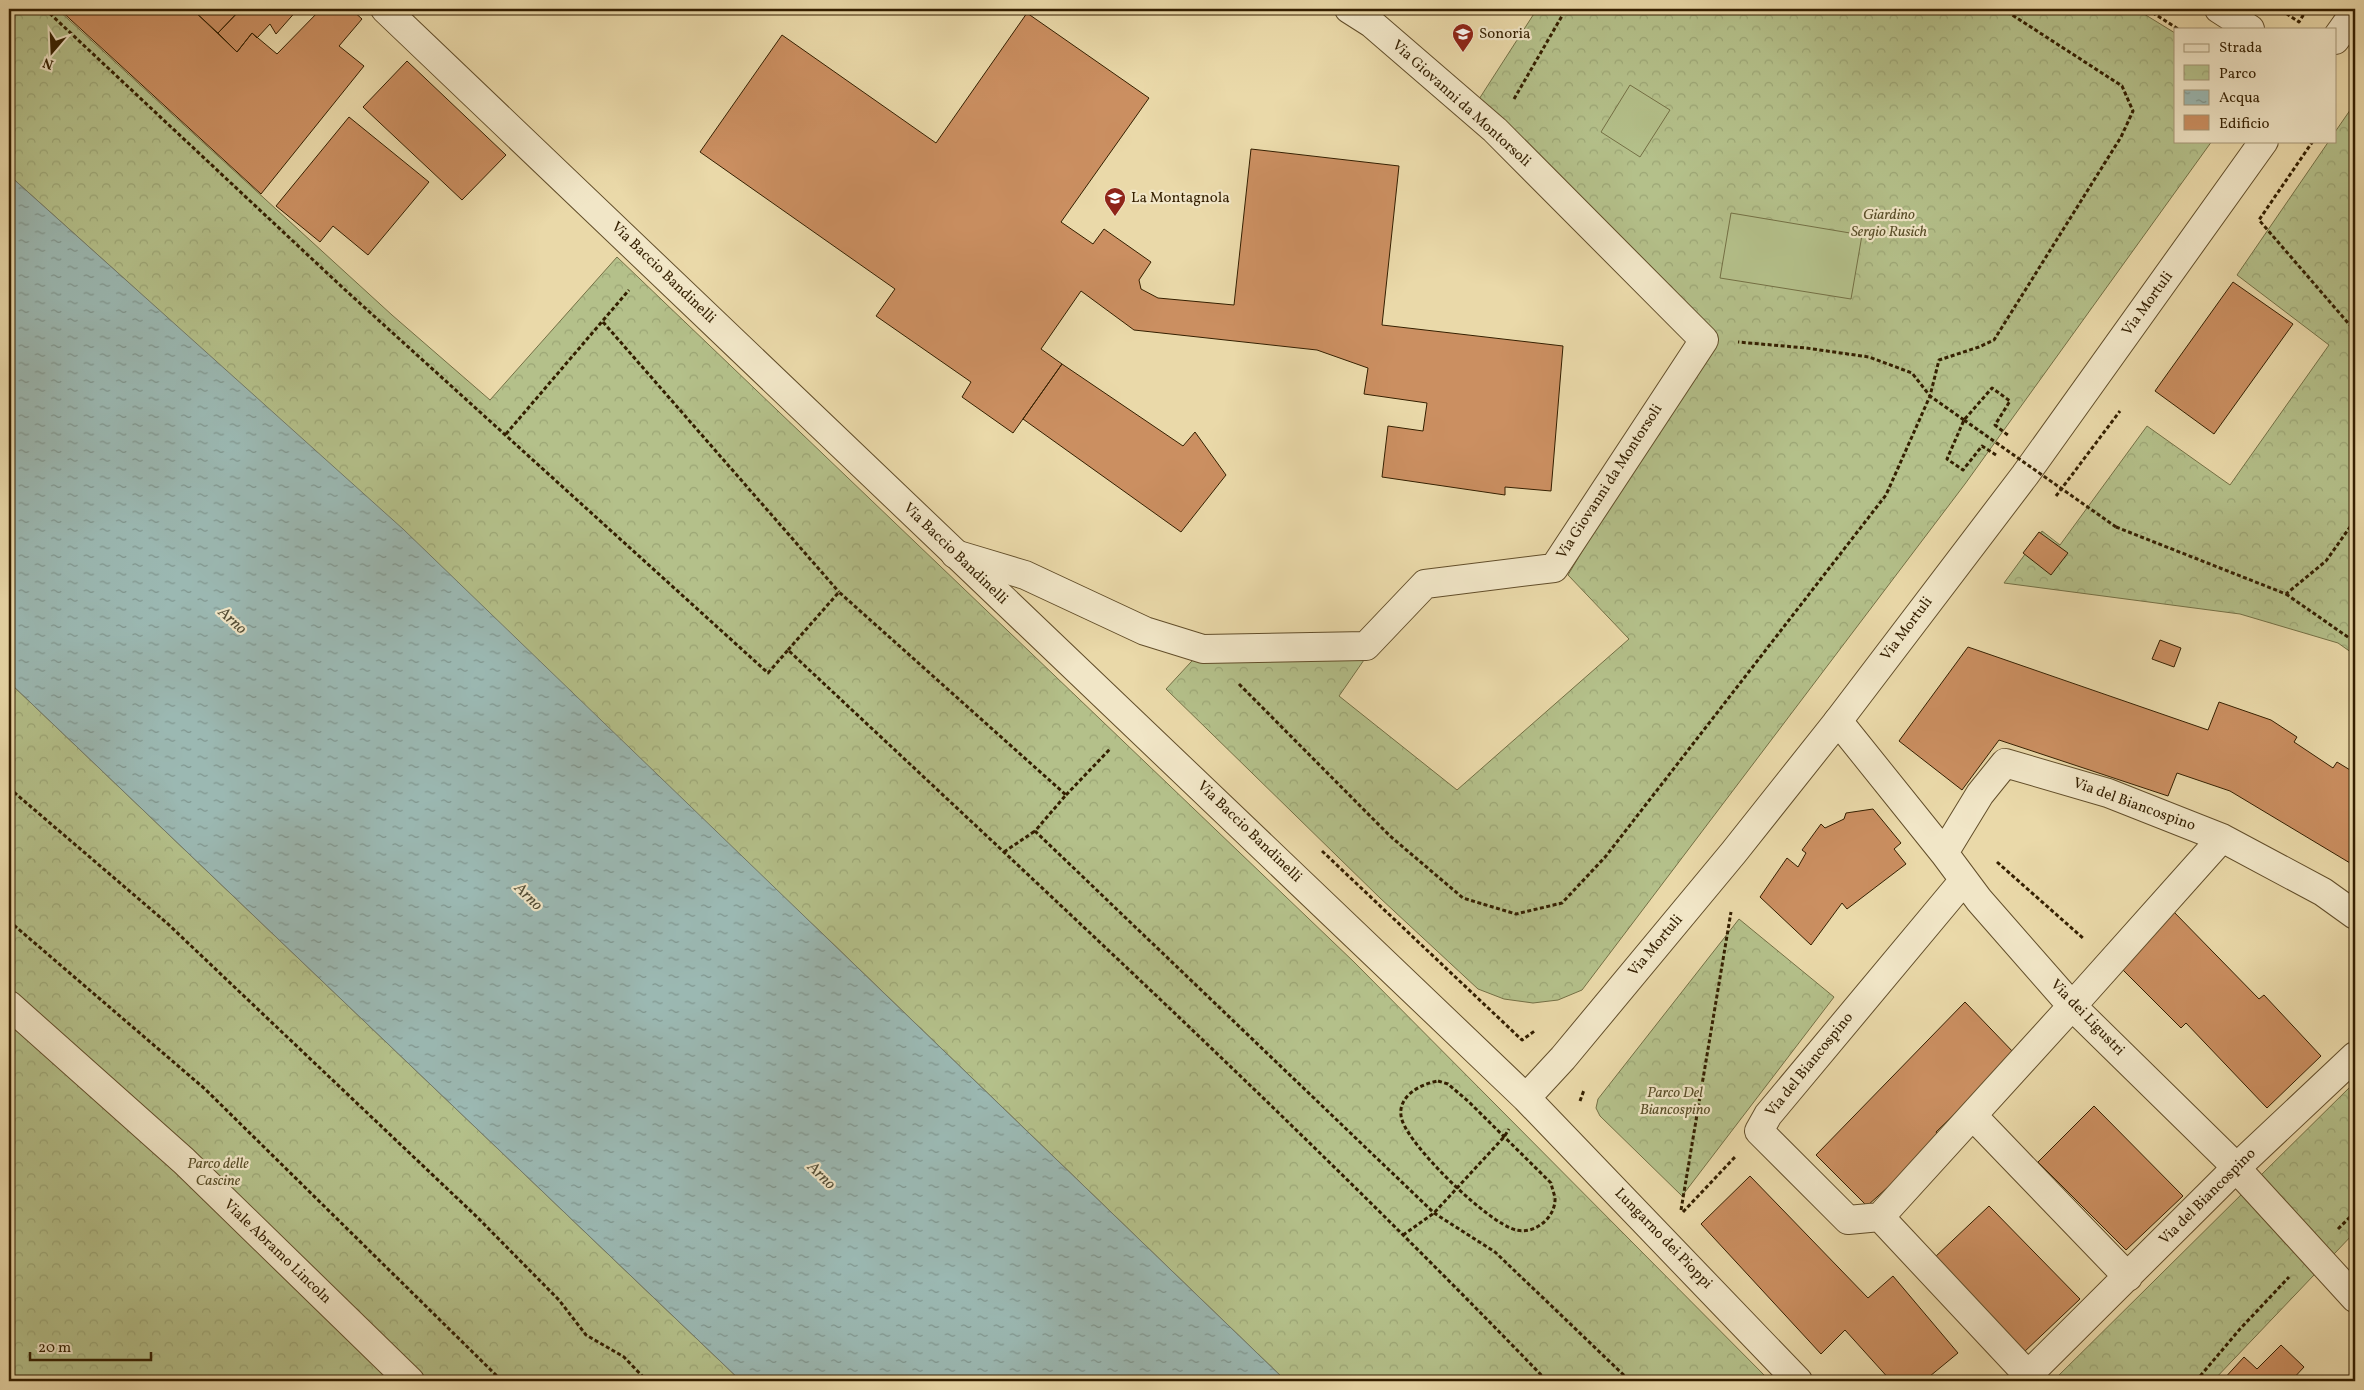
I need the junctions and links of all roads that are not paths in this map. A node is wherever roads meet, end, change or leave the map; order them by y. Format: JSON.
{"nodes":[{"id":1,"x":385,"y":9,"type":"edge"},
{"id":2,"x":1349,"y":9,"type":"edge"},
{"id":3,"x":2219,"y":9,"type":"edge"},
{"id":4,"x":2355,"y":12,"type":"edge"},
{"id":5,"x":2248,"y":28,"type":"edge"},
{"id":6,"x":2336,"y":39,"type":"edge"},
{"id":7,"x":2263,"y":142,"type":"edge"},
{"id":8,"x":955,"y":554,"type":"junction"},
{"id":9,"x":1838,"y":721,"type":"junction"},
{"id":10,"x":2222,"y":838,"type":"junction"},
{"id":11,"x":1944,"y":853,"type":"junction"},
{"id":12,"x":1964,"y":880,"type":"junction"},
{"id":13,"x":2355,"y":915,"type":"edge"},
{"id":14,"x":9,"y":1005,"type":"edge"},
{"id":15,"x":2072,"y":1006,"type":"junction"},
{"id":16,"x":2355,"y":1056,"type":"edge"},
{"id":17,"x":1526,"y":1098,"type":"junction"},
{"id":18,"x":1973,"y":1116,"type":"junction"},
{"id":19,"x":2236,"y":1168,"type":"junction"},
{"id":20,"x":1880,"y":1217,"type":"junction"},
{"id":21,"x":2128,"y":1277,"type":"junction"},
{"id":22,"x":2355,"y":1298,"type":"edge"},
{"id":23,"x":2025,"y":1378,"type":"edge"},
{"id":24,"x":410,"y":1381,"type":"edge"},
{"id":25,"x":1798,"y":1381,"type":"edge"}],
"edges":[{"from":1,"to":8,"type":"street","name":"Via Baccio Bandinelli"},
{"from":2,"to":8,"type":"street","name":"Via Giovanni da Montorsoli"},
{"from":3,"to":5,"type":"street"},
{"from":4,"to":6,"type":"street"},
{"from":7,"to":9,"type":"street","name":"Via Mortuli"},
{"from":8,"to":17,"type":"street","name":"Via Baccio Bandinelli"},
{"from":9,"to":11,"type":"street","name":"Via dei Ligustri"},
{"from":9,"to":17,"type":"street","name":"Via Mortuli"},
{"from":10,"to":11,"type":"street","name":"Via del Biancospino"},
{"from":10,"to":13,"type":"street","name":"Via del Biancospino"},
{"from":10,"to":15,"type":"street"},
{"from":11,"to":12,"type":"street","name":"Via dei Ligustri"},
{"from":12,"to":15,"type":"street","name":"Via dei Ligustri"},
{"from":12,"to":20,"type":"street","name":"Via del Biancospino"},
{"from":14,"to":24,"type":"street","name":"Viale Abramo Lincoln"},
{"from":15,"to":18,"type":"street"},
{"from":15,"to":19,"type":"street","name":"Via dei Ligustri"},
{"from":16,"to":19,"type":"street","name":"Via del Biancospino"},
{"from":17,"to":25,"type":"street","name":"Lungarno dei Pioppi"},
{"from":18,"to":20,"type":"street"},
{"from":18,"to":21,"type":"street"},
{"from":19,"to":21,"type":"street","name":"Via del Biancospino"},
{"from":19,"to":22,"type":"street","name":"Via dei Ligustri"},
{"from":20,"to":23,"type":"street","name":"Via del Biancospino"},
{"from":21,"to":23,"type":"street","name":"Via del Biancospino"}]}
